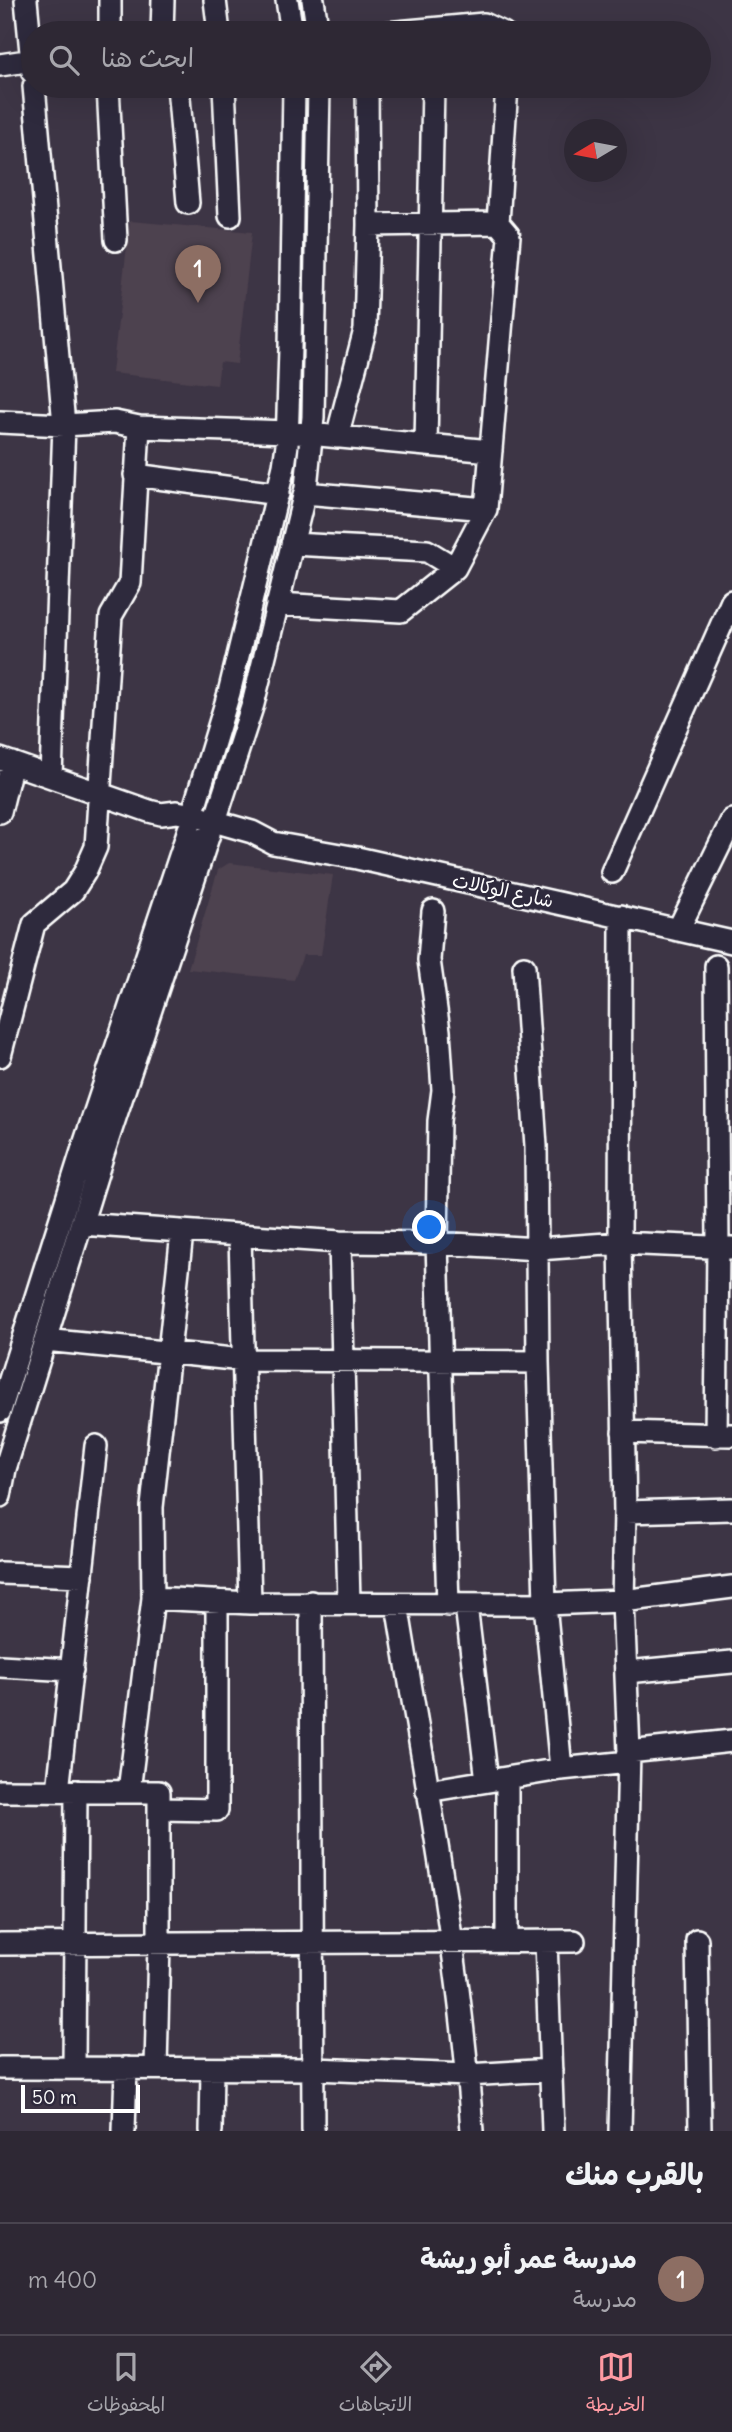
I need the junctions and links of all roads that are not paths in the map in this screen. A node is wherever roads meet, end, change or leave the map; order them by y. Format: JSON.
{"nodes":[{"id":1,"x":26,"y":0,"type":"edge"},
{"id":2,"x":110,"y":0,"type":"edge"},
{"id":3,"x":163,"y":0,"type":"edge"},
{"id":4,"x":215,"y":0,"type":"edge"},
{"id":5,"x":287,"y":0,"type":"edge"},
{"id":6,"x":313,"y":0,"type":"edge"},
{"id":7,"x":28,"y":21,"type":"edge"},
{"id":8,"x":110,"y":21,"type":"edge"},
{"id":9,"x":162,"y":21,"type":"edge"},
{"id":10,"x":218,"y":21,"type":"edge"},
{"id":11,"x":290,"y":21,"type":"edge"},
{"id":12,"x":316,"y":21,"type":"edge"},
{"id":13,"x":21,"y":64,"type":"edge"},
{"id":14,"x":0,"y":65,"type":"edge"},
{"id":15,"x":35,"y":98,"type":"edge"},
{"id":16,"x":109,"y":98,"type":"edge"},
{"id":17,"x":179,"y":98,"type":"edge"},
{"id":18,"x":225,"y":98,"type":"edge"},
{"id":19,"x":294,"y":98,"type":"edge"},
{"id":20,"x":319,"y":98,"type":"edge"},
{"id":21,"x":367,"y":98,"type":"edge"},
{"id":22,"x":433,"y":98,"type":"edge"},
{"id":23,"x":506,"y":98,"type":"edge"},
{"id":24,"x":188,"y":203,"type":"dead end"},
{"id":25,"x":230,"y":216,"type":"dead end"},
{"id":26,"x":498,"y":223,"type":"junction"},
{"id":27,"x":368,"y":225,"type":"junction"},
{"id":28,"x":430,"y":225,"type":"junction"},
{"id":29,"x":116,"y":240,"type":"dead end"},
{"id":30,"x":0,"y":422,"type":"edge"},
{"id":31,"x":64,"y":425,"type":"junction"},
{"id":32,"x":139,"y":427,"type":"junction"},
{"id":33,"x":287,"y":432,"type":"junction"},
{"id":34,"x":313,"y":434,"type":"junction"},
{"id":35,"x":337,"y":437,"type":"junction"},
{"id":36,"x":426,"y":445,"type":"junction"},
{"id":37,"x":491,"y":451,"type":"junction"},
{"id":38,"x":135,"y":475,"type":"junction"},
{"id":39,"x":304,"y":493,"type":"junction"},
{"id":40,"x":278,"y":494,"type":"junction"},
{"id":41,"x":485,"y":509,"type":"junction"},
{"id":42,"x":292,"y":544,"type":"junction"},
{"id":43,"x":455,"y":568,"type":"junction"},
{"id":44,"x":732,"y":601,"type":"edge"},
{"id":45,"x":277,"y":604,"type":"junction"},
{"id":46,"x":6,"y":761,"type":"edge"},
{"id":47,"x":51,"y":776,"type":"junction"},
{"id":48,"x":99,"y":794,"type":"junction"},
{"id":49,"x":0,"y":811,"type":"edge"},
{"id":50,"x":732,"y":820,"type":"edge"},
{"id":51,"x":201,"y":825,"type":"junction"},
{"id":52,"x":611,"y":872,"type":"dead end"},
{"id":53,"x":433,"y":911,"type":"dead end"},
{"id":54,"x":621,"y":916,"type":"junction"},
{"id":55,"x":678,"y":930,"type":"junction"},
{"id":56,"x":732,"y":942,"type":"edge"},
{"id":57,"x":716,"y":966,"type":"dead end"},
{"id":58,"x":524,"y":967,"type":"dead end"},
{"id":59,"x":0,"y":1056,"type":"edge"},
{"id":60,"x":93,"y":1151,"type":"junction"},
{"id":61,"x":81,"y":1224,"type":"junction"},
{"id":62,"x":182,"y":1233,"type":"junction"},
{"id":63,"x":240,"y":1236,"type":"junction"},
{"id":64,"x":340,"y":1242,"type":"junction"},
{"id":65,"x":437,"y":1243,"type":"junction"},
{"id":66,"x":620,"y":1243,"type":"junction"},
{"id":67,"x":725,"y":1248,"type":"edge"},
{"id":68,"x":538,"y":1249,"type":"junction"},
{"id":69,"x":45,"y":1339,"type":"junction"},
{"id":70,"x":170,"y":1353,"type":"junction"},
{"id":71,"x":243,"y":1360,"type":"junction"},
{"id":72,"x":341,"y":1360,"type":"junction"},
{"id":73,"x":538,"y":1362,"type":"junction"},
{"id":74,"x":442,"y":1363,"type":"junction"},
{"id":75,"x":0,"y":1411,"type":"edge"},
{"id":76,"x":623,"y":1432,"type":"junction"},
{"id":77,"x":724,"y":1436,"type":"edge"},
{"id":78,"x":96,"y":1446,"type":"dead end"},
{"id":79,"x":0,"y":1496,"type":"edge"},
{"id":80,"x":732,"y":1509,"type":"edge"},
{"id":81,"x":625,"y":1512,"type":"junction"},
{"id":82,"x":0,"y":1573,"type":"edge"},
{"id":83,"x":82,"y":1576,"type":"junction"},
{"id":84,"x":732,"y":1587,"type":"edge"},
{"id":85,"x":153,"y":1598,"type":"junction"},
{"id":86,"x":217,"y":1601,"type":"junction"},
{"id":87,"x":623,"y":1601,"type":"junction"},
{"id":88,"x":311,"y":1602,"type":"junction"},
{"id":89,"x":250,"y":1603,"type":"junction"},
{"id":90,"x":349,"y":1603,"type":"junction"},
{"id":91,"x":397,"y":1604,"type":"junction"},
{"id":92,"x":545,"y":1604,"type":"junction"},
{"id":93,"x":457,"y":1605,"type":"junction"},
{"id":94,"x":732,"y":1662,"type":"edge"},
{"id":95,"x":0,"y":1666,"type":"edge"},
{"id":96,"x":72,"y":1670,"type":"junction"},
{"id":97,"x":627,"y":1672,"type":"junction"},
{"id":98,"x":732,"y":1741,"type":"edge"},
{"id":99,"x":629,"y":1752,"type":"junction"},
{"id":100,"x":561,"y":1769,"type":"junction"},
{"id":101,"x":497,"y":1780,"type":"junction"},
{"id":102,"x":0,"y":1791,"type":"edge"},
{"id":103,"x":67,"y":1791,"type":"junction"},
{"id":104,"x":129,"y":1791,"type":"junction"},
{"id":105,"x":427,"y":1791,"type":"junction"},
{"id":106,"x":159,"y":1808,"type":"junction"},
{"id":107,"x":697,"y":1940,"type":"dead end"},
{"id":108,"x":507,"y":1941,"type":"junction"},
{"id":109,"x":546,"y":1941,"type":"junction"},
{"id":110,"x":574,"y":1941,"type":"dead end"},
{"id":111,"x":313,"y":1942,"type":"junction"},
{"id":112,"x":452,"y":1942,"type":"junction"},
{"id":113,"x":74,"y":1943,"type":"junction"},
{"id":114,"x":159,"y":1943,"type":"junction"},
{"id":115,"x":0,"y":1944,"type":"edge"},
{"id":116,"x":0,"y":2068,"type":"edge"},
{"id":117,"x":74,"y":2068,"type":"junction"},
{"id":118,"x":126,"y":2068,"type":"junction"},
{"id":119,"x":156,"y":2068,"type":"junction"},
{"id":120,"x":212,"y":2068,"type":"junction"},
{"id":121,"x":314,"y":2069,"type":"junction"},
{"id":122,"x":551,"y":2070,"type":"junction"},
{"id":123,"x":468,"y":2075,"type":"junction"},
{"id":124,"x":124,"y":2131,"type":"edge"},
{"id":125,"x":211,"y":2131,"type":"edge"},
{"id":126,"x":313,"y":2131,"type":"edge"},
{"id":127,"x":472,"y":2131,"type":"edge"},
{"id":128,"x":554,"y":2131,"type":"edge"},
{"id":129,"x":620,"y":2131,"type":"edge"},
{"id":130,"x":700,"y":2131,"type":"edge"}],
"edges":[{"from":1,"to":7,"type":"street"},
{"from":2,"to":8,"type":"street"},
{"from":3,"to":9,"type":"street"},
{"from":4,"to":10,"type":"street"},
{"from":5,"to":11,"type":"street"},
{"from":6,"to":12,"type":"street"},
{"from":13,"to":14,"type":"street"},
{"from":15,"to":31,"type":"street"},
{"from":16,"to":29,"type":"street"},
{"from":17,"to":24,"type":"street"},
{"from":18,"to":25,"type":"street"},
{"from":19,"to":33,"type":"street"},
{"from":20,"to":34,"type":"street"},
{"from":21,"to":27,"type":"street"},
{"from":22,"to":28,"type":"street"},
{"from":23,"to":26,"type":"street"},
{"from":26,"to":28,"type":"street"},
{"from":26,"to":37,"type":"street"},
{"from":27,"to":28,"type":"street"},
{"from":27,"to":35,"type":"street"},
{"from":28,"to":36,"type":"street"},
{"from":30,"to":31,"type":"street"},
{"from":31,"to":32,"type":"street"},
{"from":31,"to":47,"type":"street"},
{"from":32,"to":33,"type":"street"},
{"from":32,"to":38,"type":"street"},
{"from":33,"to":34,"type":"street"},
{"from":33,"to":40,"type":"street"},
{"from":34,"to":35,"type":"street"},
{"from":34,"to":39,"type":"street"},
{"from":35,"to":36,"type":"street"},
{"from":36,"to":37,"type":"street"},
{"from":37,"to":41,"type":"street"},
{"from":38,"to":40,"type":"street"},
{"from":38,"to":48,"type":"street"},
{"from":39,"to":41,"type":"street"},
{"from":39,"to":42,"type":"street"},
{"from":40,"to":51,"type":"street"},
{"from":41,"to":43,"type":"street"},
{"from":42,"to":43,"type":"street"},
{"from":42,"to":45,"type":"street"},
{"from":43,"to":45,"type":"street"},
{"from":44,"to":52,"type":"street"},
{"from":45,"to":51,"type":"street"},
{"from":46,"to":47,"type":"street","name":"شارع الوكالات"},
{"from":46,"to":49,"type":"street"},
{"from":47,"to":48,"type":"street","name":"شارع الوكالات"},
{"from":48,"to":51,"type":"street","name":"شارع الوكالات"},
{"from":48,"to":59,"type":"street"},
{"from":50,"to":55,"type":"street"},
{"from":51,"to":54,"type":"street","name":"شارع الوكالات"},
{"from":51,"to":60,"type":"street"},
{"from":53,"to":65,"type":"street"},
{"from":54,"to":55,"type":"street","name":"شارع الوكالات"},
{"from":54,"to":66,"type":"street"},
{"from":55,"to":56,"type":"street","name":"شارع الوكالات"},
{"from":57,"to":67,"type":"street"},
{"from":58,"to":68,"type":"street"},
{"from":60,"to":61,"type":"street"},
{"from":60,"to":75,"type":"street"},
{"from":61,"to":62,"type":"street"},
{"from":61,"to":69,"type":"street"},
{"from":62,"to":63,"type":"street"},
{"from":62,"to":70,"type":"street"},
{"from":63,"to":64,"type":"street"},
{"from":63,"to":71,"type":"street"},
{"from":64,"to":65,"type":"street"},
{"from":64,"to":72,"type":"street"},
{"from":65,"to":68,"type":"street"},
{"from":65,"to":74,"type":"street"},
{"from":66,"to":67,"type":"street"},
{"from":66,"to":68,"type":"street"},
{"from":66,"to":76,"type":"street"},
{"from":67,"to":77,"type":"street"},
{"from":68,"to":73,"type":"street"},
{"from":69,"to":70,"type":"street"},
{"from":69,"to":79,"type":"street"},
{"from":70,"to":71,"type":"street"},
{"from":70,"to":85,"type":"street"},
{"from":71,"to":72,"type":"street"},
{"from":71,"to":89,"type":"street"},
{"from":72,"to":74,"type":"street"},
{"from":72,"to":90,"type":"street"},
{"from":73,"to":74,"type":"street"},
{"from":73,"to":92,"type":"street"},
{"from":74,"to":93,"type":"street"},
{"from":76,"to":77,"type":"street"},
{"from":76,"to":81,"type":"street"},
{"from":78,"to":83,"type":"street"},
{"from":80,"to":81,"type":"street"},
{"from":81,"to":87,"type":"street"},
{"from":82,"to":83,"type":"street"},
{"from":83,"to":96,"type":"street"},
{"from":84,"to":87,"type":"street"},
{"from":85,"to":86,"type":"street"},
{"from":85,"to":104,"type":"street"},
{"from":86,"to":89,"type":"street"},
{"from":86,"to":106,"type":"street"},
{"from":87,"to":92,"type":"street"},
{"from":87,"to":97,"type":"street"},
{"from":88,"to":89,"type":"street"},
{"from":88,"to":90,"type":"street"},
{"from":88,"to":111,"type":"street"},
{"from":90,"to":91,"type":"street"},
{"from":91,"to":93,"type":"street"},
{"from":91,"to":105,"type":"street"},
{"from":92,"to":93,"type":"street"},
{"from":92,"to":100,"type":"street"},
{"from":93,"to":101,"type":"street"},
{"from":94,"to":97,"type":"street"},
{"from":95,"to":96,"type":"street"},
{"from":96,"to":103,"type":"street"},
{"from":97,"to":99,"type":"street"},
{"from":98,"to":99,"type":"street"},
{"from":99,"to":100,"type":"street"},
{"from":99,"to":129,"type":"street"},
{"from":100,"to":101,"type":"street"},
{"from":101,"to":105,"type":"street"},
{"from":101,"to":108,"type":"street"},
{"from":102,"to":103,"type":"street"},
{"from":103,"to":104,"type":"street"},
{"from":103,"to":113,"type":"street"},
{"from":104,"to":106,"type":"street"},
{"from":105,"to":112,"type":"street"},
{"from":106,"to":114,"type":"street"},
{"from":107,"to":130,"type":"street"},
{"from":108,"to":109,"type":"street"},
{"from":108,"to":112,"type":"street"},
{"from":109,"to":110,"type":"street"},
{"from":109,"to":122,"type":"street"},
{"from":111,"to":112,"type":"street"},
{"from":111,"to":114,"type":"street"},
{"from":111,"to":121,"type":"street"},
{"from":112,"to":123,"type":"street"},
{"from":113,"to":114,"type":"street"},
{"from":113,"to":115,"type":"street"},
{"from":113,"to":117,"type":"street"},
{"from":114,"to":119,"type":"street"},
{"from":116,"to":117,"type":"street"},
{"from":117,"to":118,"type":"street"},
{"from":118,"to":119,"type":"street"},
{"from":118,"to":124,"type":"street"},
{"from":119,"to":120,"type":"street"},
{"from":120,"to":121,"type":"street"},
{"from":120,"to":125,"type":"street"},
{"from":121,"to":123,"type":"street"},
{"from":121,"to":126,"type":"street"},
{"from":122,"to":123,"type":"street"},
{"from":122,"to":128,"type":"street"},
{"from":123,"to":127,"type":"street"}]}
